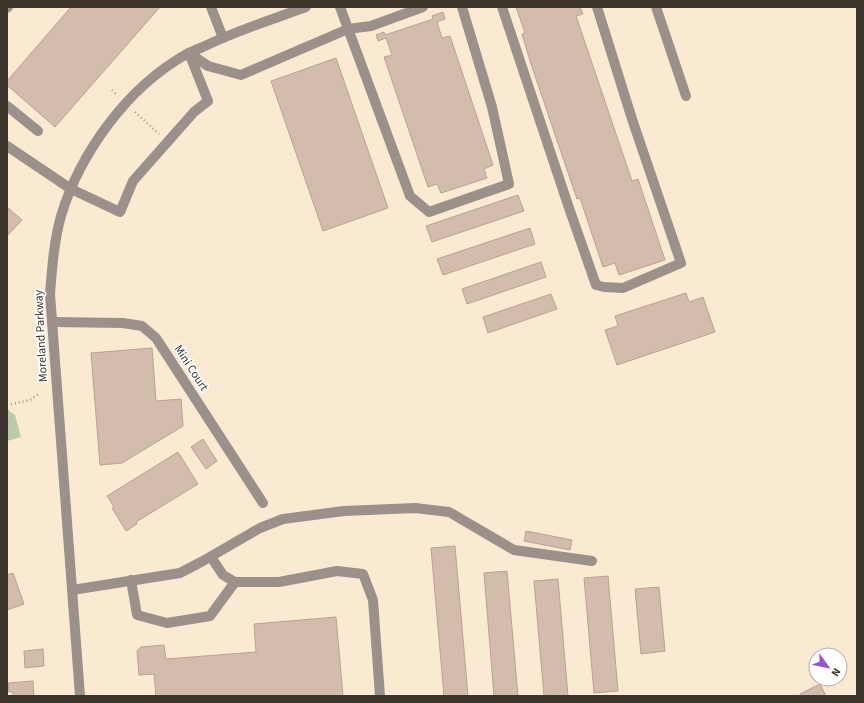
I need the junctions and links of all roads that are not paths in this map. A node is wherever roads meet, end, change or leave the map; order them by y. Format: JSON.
{"nodes":[{"id":1,"x":211,"y":7,"type":"edge"},
{"id":2,"x":340,"y":7,"type":"edge"},
{"id":3,"x":423,"y":7,"type":"edge"},
{"id":4,"x":462,"y":7,"type":"edge"},
{"id":5,"x":502,"y":7,"type":"edge"},
{"id":6,"x":597,"y":7,"type":"edge"},
{"id":7,"x":656,"y":7,"type":"edge"},
{"id":8,"x":302,"y":8,"type":"edge"},
{"id":9,"x":348,"y":29,"type":"junction"},
{"id":10,"x":223,"y":38,"type":"junction"},
{"id":11,"x":189,"y":53,"type":"junction"},
{"id":12,"x":686,"y":96,"type":"dead end"},
{"id":13,"x":7,"y":106,"type":"edge"},
{"id":14,"x":38,"y":131,"type":"dead end"},
{"id":15,"x":7,"y":146,"type":"edge"},
{"id":16,"x":71,"y":189,"type":"junction"},
{"id":17,"x":52,"y":322,"type":"junction"},
{"id":18,"x":263,"y":503,"type":"dead end"},
{"id":19,"x":211,"y":557,"type":"junction"},
{"id":20,"x":592,"y":562,"type":"dead end"},
{"id":21,"x":131,"y":580,"type":"junction"},
{"id":22,"x":235,"y":582,"type":"junction"},
{"id":23,"x":72,"y":590,"type":"junction"},
{"id":24,"x":80,"y":696,"type":"edge"},
{"id":25,"x":380,"y":696,"type":"edge"}],
"edges":[{"from":1,"to":10,"type":"street"},
{"from":2,"to":9,"type":"street"},
{"from":3,"to":9,"type":"street"},
{"from":4,"to":9,"type":"street"},
{"from":5,"to":6,"type":"street"},
{"from":7,"to":12,"type":"street"},
{"from":8,"to":10,"type":"street","name":"Moreland Parkway"},
{"from":9,"to":11,"type":"street"},
{"from":10,"to":11,"type":"street","name":"Moreland Parkway"},
{"from":11,"to":16,"type":"street","name":"Moreland Parkway"},
{"from":11,"to":16,"type":"street"},
{"from":13,"to":14,"type":"street"},
{"from":15,"to":16,"type":"street"},
{"from":16,"to":17,"type":"street","name":"Moreland Parkway"},
{"from":17,"to":18,"type":"street","name":"Mini Court"},
{"from":17,"to":23,"type":"street","name":"Moreland Parkway"},
{"from":19,"to":20,"type":"street"},
{"from":19,"to":21,"type":"street"},
{"from":19,"to":22,"type":"street"},
{"from":21,"to":22,"type":"street"},
{"from":21,"to":23,"type":"street"},
{"from":22,"to":25,"type":"street"},
{"from":23,"to":24,"type":"street","name":"Moreland Parkway"}]}
